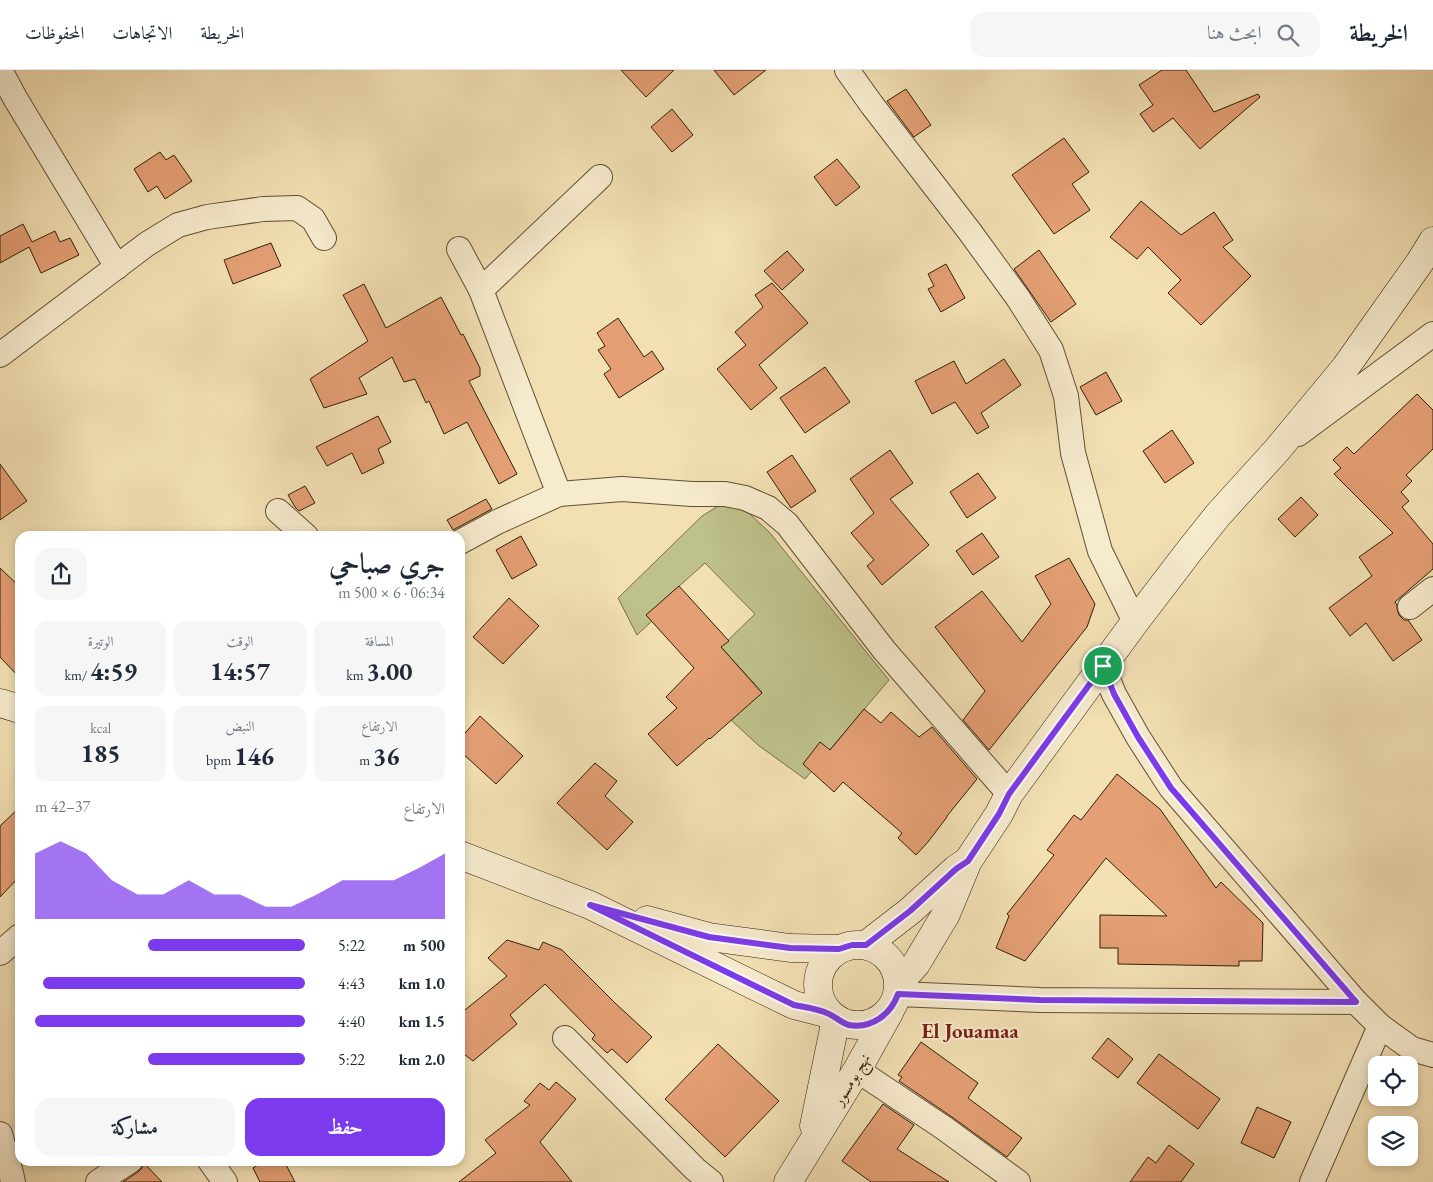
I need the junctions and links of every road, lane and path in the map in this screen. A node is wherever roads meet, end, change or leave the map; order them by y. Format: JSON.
{"nodes":[{"id":1,"x":0,"y":70,"type":"edge"},
{"id":2,"x":847,"y":70,"type":"edge"},
{"id":3,"x":600,"y":177,"type":"dead end"},
{"id":4,"x":324,"y":238,"type":"dead end"},
{"id":5,"x":1433,"y":240,"type":"edge"},
{"id":6,"x":459,"y":249,"type":"dead end"},
{"id":7,"x":117,"y":267,"type":"junction"},
{"id":8,"x":481,"y":290,"type":"junction"},
{"id":9,"x":1430,"y":342,"type":"edge"},
{"id":10,"x":0,"y":355,"type":"edge"},
{"id":11,"x":1277,"y":450,"type":"junction"},
{"id":12,"x":559,"y":494,"type":"junction"},
{"id":13,"x":278,"y":511,"type":"dead end"},
{"id":14,"x":300,"y":531,"type":"edge"},
{"id":15,"x":465,"y":539,"type":"edge"},
{"id":16,"x":1433,"y":589,"type":"edge"},
{"id":17,"x":1410,"y":607,"type":"dead end"},
{"id":18,"x":1135,"y":622,"type":"junction"},
{"id":19,"x":1103,"y":666,"type":"junction"},
{"id":20,"x":0,"y":702,"type":"edge"},
{"id":21,"x":15,"y":707,"type":"edge"},
{"id":22,"x":1009,"y":794,"type":"junction"},
{"id":23,"x":465,"y":858,"type":"edge"},
{"id":24,"x":968,"y":861,"type":"junction"},
{"id":25,"x":590,"y":905,"type":"junction"},
{"id":26,"x":15,"y":940,"type":"edge"},
{"id":27,"x":852,"y":947,"type":"junction"},
{"id":28,"x":0,"y":953,"type":"edge"},
{"id":29,"x":895,"y":996,"type":"junction"},
{"id":30,"x":1356,"y":1002,"type":"junction"},
{"id":31,"x":832,"y":1016,"type":"junction"},
{"id":32,"x":1380,"y":1026,"type":"junction"},
{"id":33,"x":565,"y":1038,"type":"dead end"},
{"id":34,"x":1433,"y":1055,"type":"edge"},
{"id":35,"x":857,"y":1070,"type":"junction"},
{"id":36,"x":0,"y":1134,"type":"edge"},
{"id":37,"x":809,"y":1146,"type":"junction"},
{"id":38,"x":122,"y":1166,"type":"edge"},
{"id":39,"x":214,"y":1166,"type":"edge"},
{"id":40,"x":13,"y":1182,"type":"edge"},
{"id":41,"x":98,"y":1182,"type":"edge"},
{"id":42,"x":225,"y":1182,"type":"edge"},
{"id":43,"x":711,"y":1182,"type":"edge"},
{"id":44,"x":788,"y":1182,"type":"edge"},
{"id":45,"x":1018,"y":1182,"type":"edge"},
{"id":46,"x":1312,"y":1182,"type":"edge"}],
"edges":[{"from":1,"to":7,"type":"street"},
{"from":2,"to":18,"type":"street"},
{"from":3,"to":8,"type":"street"},
{"from":4,"to":7,"type":"street"},
{"from":5,"to":11,"type":"main road","name":"نهج بومسور"},
{"from":6,"to":8,"type":"street"},
{"from":7,"to":10,"type":"street"},
{"from":8,"to":12,"type":"street"},
{"from":9,"to":11,"type":"street"},
{"from":11,"to":18,"type":"main road","name":"نهج بومسور"},
{"from":12,"to":15,"type":"street"},
{"from":12,"to":22,"type":"street"},
{"from":13,"to":14,"type":"street"},
{"from":16,"to":17,"type":"street"},
{"from":18,"to":19,"type":"main road","name":"نهج بومسور"},
{"from":19,"to":22,"type":"main road","name":"نهج بومسور"},
{"from":19,"to":30,"type":"street"},
{"from":20,"to":21,"type":"main road"},
{"from":22,"to":24,"type":"main road","name":"نهج بومسور"},
{"from":23,"to":25,"type":"main road"},
{"from":24,"to":27,"type":"main road","name":"نهج بومسور"},
{"from":24,"to":29,"type":"main road","name":"نهج بومسور"},
{"from":25,"to":27,"type":"main road"},
{"from":25,"to":31,"type":"main road"},
{"from":26,"to":28,"type":"street"},
{"from":27,"to":29,"type":"main road"},
{"from":27,"to":31,"type":"main road"},
{"from":29,"to":30,"type":"street"},
{"from":29,"to":31,"type":"main road"},
{"from":29,"to":35,"type":"main road","name":"نهج بومسور"},
{"from":30,"to":32,"type":"street"},
{"from":31,"to":37,"type":"main road","name":"نهج بومسور"},
{"from":32,"to":34,"type":"street"},
{"from":32,"to":46,"type":"street"},
{"from":33,"to":43,"type":"street"},
{"from":35,"to":37,"type":"main road","name":"نهج بومسور"},
{"from":35,"to":45,"type":"street"},
{"from":36,"to":40,"type":"street"},
{"from":37,"to":44,"type":"main road","name":"نهج بومسور"},
{"from":38,"to":41,"type":"street"},
{"from":39,"to":42,"type":"street"}]}
